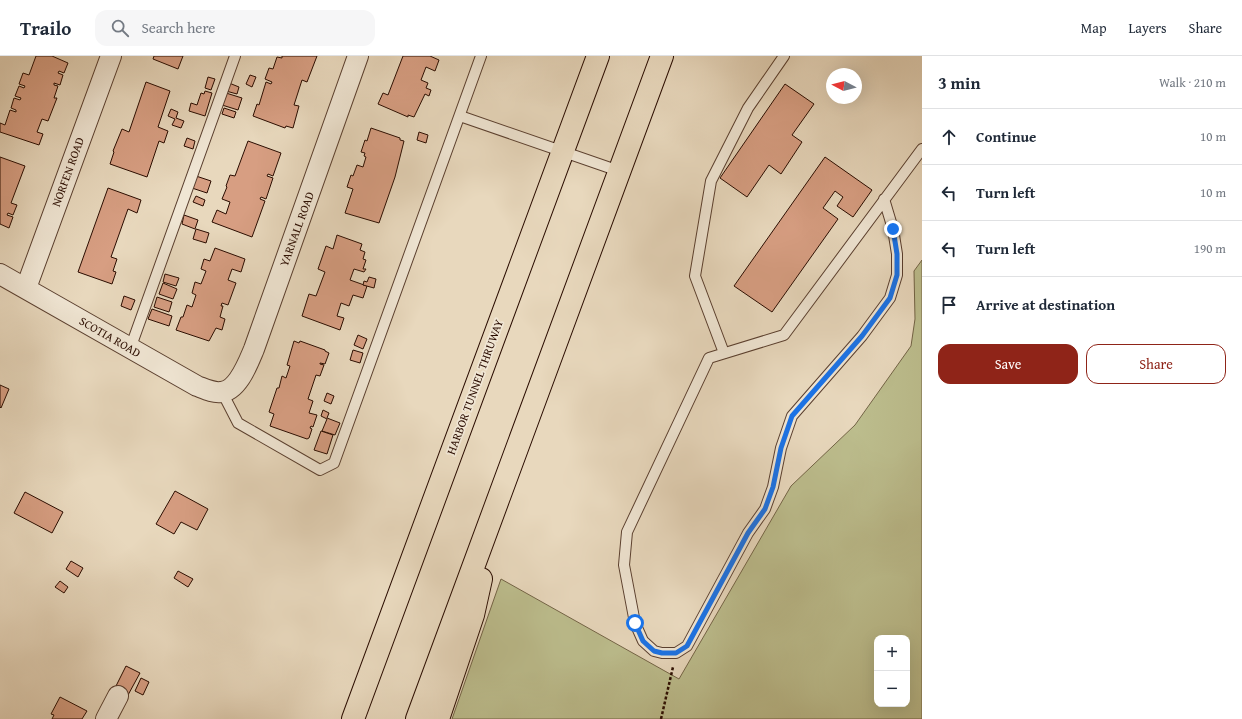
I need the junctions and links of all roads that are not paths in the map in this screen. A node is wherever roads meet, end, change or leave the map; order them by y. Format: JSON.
{"nodes":[{"id":1,"x":111,"y":56,"type":"edge"},
{"id":2,"x":235,"y":56,"type":"edge"},
{"id":3,"x":358,"y":56,"type":"edge"},
{"id":4,"x":481,"y":56,"type":"edge"},
{"id":5,"x":598,"y":56,"type":"edge"},
{"id":6,"x":662,"y":56,"type":"edge"},
{"id":7,"x":784,"y":56,"type":"edge"},
{"id":8,"x":460,"y":116,"type":"junction"},
{"id":9,"x":922,"y":149,"type":"edge"},
{"id":10,"x":563,"y":151,"type":"junction"},
{"id":11,"x":620,"y":171,"type":"junction"},
{"id":12,"x":884,"y":199,"type":"junction"},
{"id":13,"x":0,"y":274,"type":"edge"},
{"id":14,"x":26,"y":288,"type":"junction"},
{"id":15,"x":130,"y":349,"type":"junction"},
{"id":16,"x":724,"y":353,"type":"junction"},
{"id":17,"x":222,"y":392,"type":"junction"},
{"id":18,"x":501,"y":493,"type":"junction"},
{"id":19,"x":118,"y":696,"type":"dead end"},
{"id":20,"x":106,"y":719,"type":"edge"},
{"id":21,"x":353,"y":719,"type":"edge"},
{"id":22,"x":418,"y":719,"type":"edge"},
{"id":23,"x":438,"y":719,"type":"edge"}],
"edges":[{"from":1,"to":14,"type":"street","name":"NORFEN ROAD"},
{"from":2,"to":15,"type":"lane"},
{"from":3,"to":17,"type":"street","name":"YARNALL ROAD"},
{"from":4,"to":8,"type":"lane"},
{"from":5,"to":10,"type":"highway","name":"HARBOR TUNNEL THRUWAY"},
{"from":6,"to":11,"type":"highway"},
{"from":7,"to":16,"type":"lane"},
{"from":8,"to":10,"type":"lane"},
{"from":8,"to":17,"type":"lane"},
{"from":9,"to":12,"type":"lane"},
{"from":10,"to":11,"type":"lane"},
{"from":10,"to":21,"type":"highway","name":"HARBOR TUNNEL THRUWAY"},
{"from":11,"to":18,"type":"highway"},
{"from":12,"to":16,"type":"lane"},
{"from":12,"to":16,"type":"lane"},
{"from":13,"to":14,"type":"street","name":"SCOTIA ROAD"},
{"from":14,"to":15,"type":"street","name":"SCOTIA ROAD"},
{"from":15,"to":17,"type":"street","name":"SCOTIA ROAD"},
{"from":18,"to":22,"type":"highway"},
{"from":18,"to":23,"type":"highway"},
{"from":19,"to":20,"type":"street"}]}
